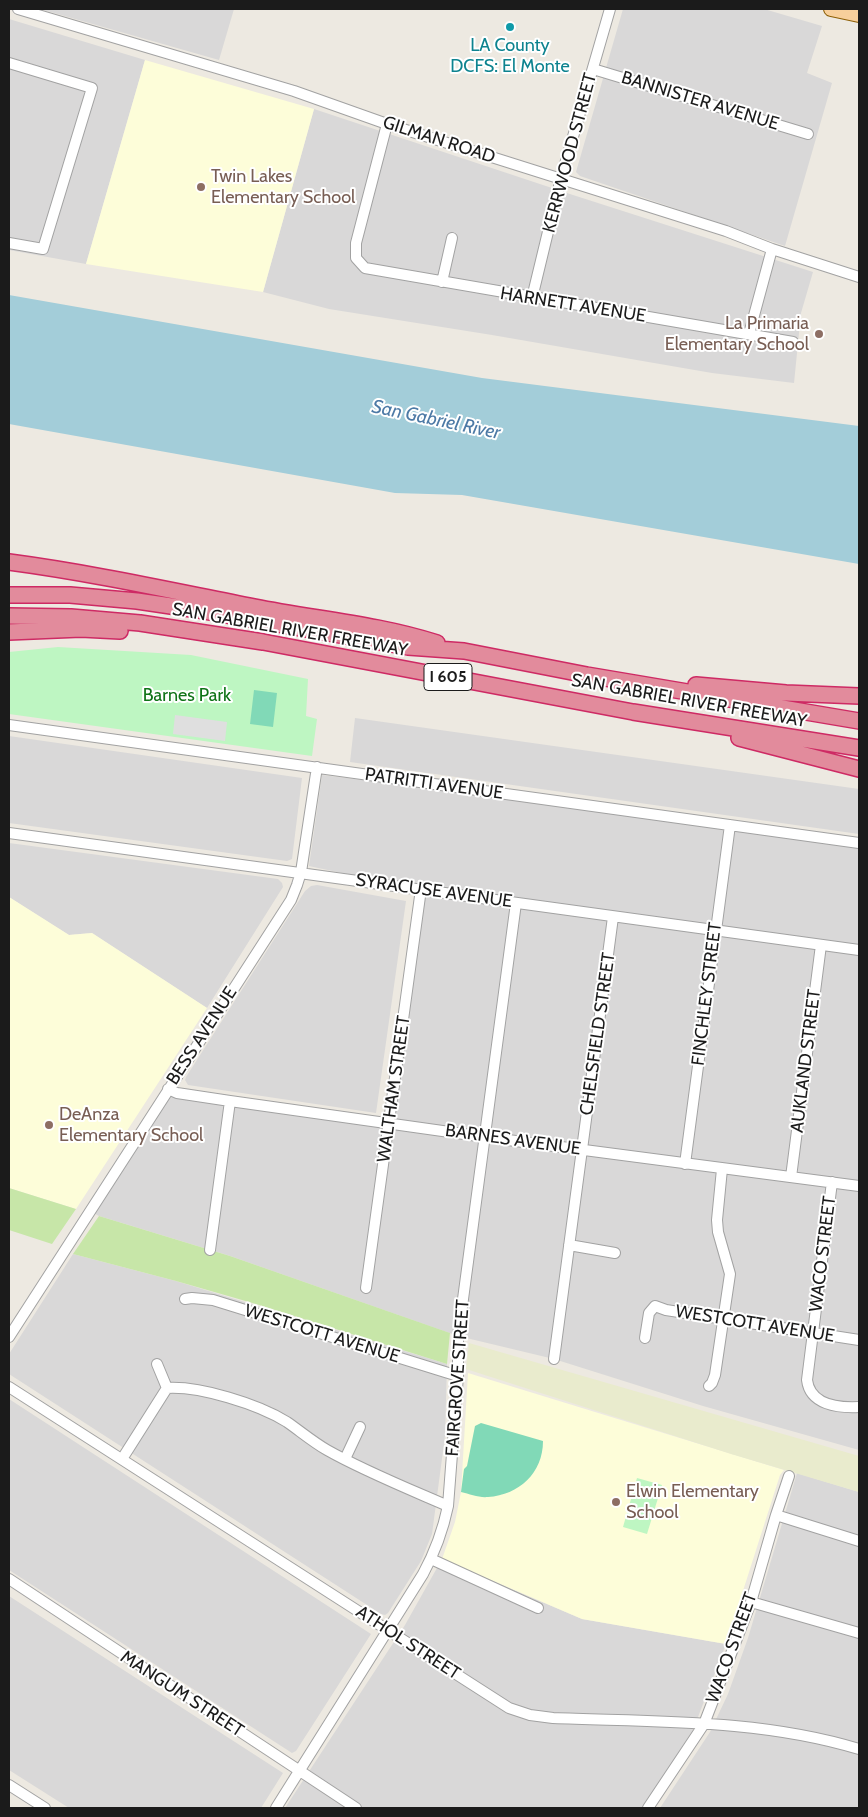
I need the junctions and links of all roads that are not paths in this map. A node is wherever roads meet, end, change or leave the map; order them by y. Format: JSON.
{"nodes":[{"id":1,"x":18,"y":9,"type":"edge"},
{"id":2,"x":610,"y":9,"type":"edge"},
{"id":3,"x":831,"y":9,"type":"edge"},
{"id":4,"x":859,"y":15,"type":"edge"},
{"id":5,"x":9,"y":63,"type":"edge"},
{"id":6,"x":592,"y":69,"type":"junction"},
{"id":7,"x":387,"y":124,"type":"junction"},
{"id":8,"x":808,"y":134,"type":"dead end"},
{"id":9,"x":561,"y":178,"type":"junction"},
{"id":10,"x":452,"y":238,"type":"dead end"},
{"id":11,"x":9,"y":243,"type":"edge"},
{"id":12,"x":772,"y":249,"type":"junction"},
{"id":13,"x":859,"y":277,"type":"edge"},
{"id":14,"x":442,"y":282,"type":"junction"},
{"id":15,"x":532,"y":298,"type":"junction"},
{"id":16,"x":749,"y":334,"type":"junction"},
{"id":17,"x":793,"y":342,"type":"dead end"},
{"id":18,"x":9,"y":562,"type":"edge"},
{"id":19,"x":9,"y":572,"type":"edge"},
{"id":20,"x":97,"y":577,"type":"junction"},
{"id":21,"x":9,"y":595,"type":"edge"},
{"id":22,"x":9,"y":616,"type":"edge"},
{"id":23,"x":9,"y":632,"type":"edge"},
{"id":24,"x":263,"y":642,"type":"junction"},
{"id":25,"x":464,"y":651,"type":"junction"},
{"id":26,"x":587,"y":675,"type":"junction"},
{"id":27,"x":859,"y":696,"type":"edge"},
{"id":28,"x":633,"y":712,"type":"junction"},
{"id":29,"x":859,"y":721,"type":"edge"},
{"id":30,"x":9,"y":725,"type":"edge"},
{"id":31,"x":859,"y":748,"type":"edge"},
{"id":32,"x":316,"y":768,"type":"junction"},
{"id":33,"x":859,"y":769,"type":"edge"},
{"id":34,"x":730,"y":825,"type":"junction"},
{"id":35,"x":9,"y":833,"type":"edge"},
{"id":36,"x":859,"y":843,"type":"edge"},
{"id":37,"x":301,"y":872,"type":"junction"},
{"id":38,"x":421,"y":890,"type":"junction"},
{"id":39,"x":516,"y":903,"type":"junction"},
{"id":40,"x":614,"y":917,"type":"junction"},
{"id":41,"x":716,"y":929,"type":"junction"},
{"id":42,"x":822,"y":945,"type":"junction"},
{"id":43,"x":859,"y":950,"type":"edge"},
{"id":44,"x":168,"y":1089,"type":"junction"},
{"id":45,"x":230,"y":1101,"type":"junction"},
{"id":46,"x":389,"y":1123,"type":"junction"},
{"id":47,"x":485,"y":1137,"type":"junction"},
{"id":48,"x":582,"y":1150,"type":"junction"},
{"id":49,"x":685,"y":1164,"type":"junction"},
{"id":50,"x":722,"y":1169,"type":"junction"},
{"id":51,"x":791,"y":1177,"type":"junction"},
{"id":52,"x":832,"y":1182,"type":"junction"},
{"id":53,"x":859,"y":1186,"type":"edge"},
{"id":54,"x":569,"y":1245,"type":"junction"},
{"id":55,"x":210,"y":1250,"type":"dead end"},
{"id":56,"x":614,"y":1252,"type":"dead end"},
{"id":57,"x":366,"y":1288,"type":"dead end"},
{"id":58,"x":185,"y":1300,"type":"dead end"},
{"id":59,"x":723,"y":1319,"type":"junction"},
{"id":60,"x":813,"y":1331,"type":"junction"},
{"id":61,"x":9,"y":1337,"type":"edge"},
{"id":62,"x":645,"y":1338,"type":"dead end"},
{"id":63,"x":859,"y":1340,"type":"edge"},
{"id":64,"x":554,"y":1360,"type":"dead end"},
{"id":65,"x":157,"y":1364,"type":"dead end"},
{"id":66,"x":458,"y":1376,"type":"junction"},
{"id":67,"x":709,"y":1386,"type":"dead end"},
{"id":68,"x":9,"y":1387,"type":"edge"},
{"id":69,"x":167,"y":1388,"type":"junction"},
{"id":70,"x":859,"y":1407,"type":"edge"},
{"id":71,"x":360,"y":1427,"type":"dead end"},
{"id":72,"x":122,"y":1459,"type":"junction"},
{"id":73,"x":345,"y":1459,"type":"junction"},
{"id":74,"x":789,"y":1476,"type":"dead end"},
{"id":75,"x":448,"y":1506,"type":"junction"},
{"id":76,"x":776,"y":1515,"type":"junction"},
{"id":77,"x":859,"y":1540,"type":"edge"},
{"id":78,"x":431,"y":1559,"type":"junction"},
{"id":79,"x":9,"y":1579,"type":"edge"},
{"id":80,"x":751,"y":1602,"type":"junction"},
{"id":81,"x":538,"y":1608,"type":"dead end"},
{"id":82,"x":388,"y":1630,"type":"junction"},
{"id":83,"x":859,"y":1633,"type":"edge"},
{"id":84,"x":704,"y":1724,"type":"junction"},
{"id":85,"x":859,"y":1750,"type":"edge"},
{"id":86,"x":300,"y":1772,"type":"junction"},
{"id":87,"x":9,"y":1785,"type":"edge"},
{"id":88,"x":45,"y":1808,"type":"edge"},
{"id":89,"x":276,"y":1808,"type":"edge"},
{"id":90,"x":356,"y":1808,"type":"edge"},
{"id":91,"x":648,"y":1808,"type":"edge"}],
"edges":[{"from":1,"to":7,"type":"street","name":"GILMAN ROAD"},
{"from":2,"to":6,"type":"street","name":"KERRWOOD STREET"},
{"from":3,"to":4,"type":"main road"},
{"from":5,"to":11,"type":"street"},
{"from":6,"to":8,"type":"street","name":"BANNISTER AVENUE"},
{"from":6,"to":9,"type":"street","name":"KERRWOOD STREET"},
{"from":7,"to":9,"type":"street","name":"GILMAN ROAD"},
{"from":7,"to":14,"type":"street","name":"HARNETT AVENUE"},
{"from":9,"to":12,"type":"street","name":"GILMAN ROAD"},
{"from":9,"to":15,"type":"street","name":"KERRWOOD STREET"},
{"from":10,"to":14,"type":"street"},
{"from":12,"to":13,"type":"street","name":"GILMAN ROAD"},
{"from":12,"to":16,"type":"street"},
{"from":14,"to":15,"type":"street","name":"HARNETT AVENUE"},
{"from":15,"to":16,"type":"street","name":"HARNETT AVENUE"},
{"from":16,"to":17,"type":"street","name":"HARNETT AVENUE"},
{"from":18,"to":20,"type":"highway"},
{"from":19,"to":20,"type":"highway"},
{"from":20,"to":25,"type":"highway"},
{"from":21,"to":25,"type":"highway","name":"SAN GABRIEL RIVER FREEWAY","number":"I 605"},
{"from":22,"to":24,"type":"highway","name":"SAN GABRIEL RIVER FREEWAY","number":"I 605"},
{"from":23,"to":24,"type":"highway"},
{"from":24,"to":28,"type":"highway","name":"SAN GABRIEL RIVER FREEWAY","number":"I 605"},
{"from":25,"to":26,"type":"highway","name":"SAN GABRIEL RIVER FREEWAY","number":"I 605"},
{"from":26,"to":27,"type":"highway"},
{"from":26,"to":29,"type":"highway","name":"SAN GABRIEL RIVER FREEWAY","number":"I 605"},
{"from":28,"to":31,"type":"highway","name":"SAN GABRIEL RIVER FREEWAY","number":"I 605"},
{"from":28,"to":33,"type":"highway"},
{"from":30,"to":32,"type":"street","name":"PATRITTI AVENUE"},
{"from":32,"to":34,"type":"street","name":"PATRITTI AVENUE"},
{"from":32,"to":37,"type":"street","name":"BESS AVENUE"},
{"from":34,"to":36,"type":"street","name":"PATRITTI AVENUE"},
{"from":34,"to":41,"type":"street","name":"FINCHLEY STREET"},
{"from":35,"to":37,"type":"street","name":"SYRACUSE AVENUE"},
{"from":37,"to":38,"type":"street","name":"SYRACUSE AVENUE"},
{"from":37,"to":44,"type":"street","name":"BESS AVENUE"},
{"from":38,"to":39,"type":"street","name":"SYRACUSE AVENUE"},
{"from":38,"to":46,"type":"street","name":"WALTHAM STREET"},
{"from":39,"to":40,"type":"street","name":"SYRACUSE AVENUE"},
{"from":39,"to":47,"type":"street","name":"FAIRGROVE STREET"},
{"from":40,"to":41,"type":"street","name":"SYRACUSE AVENUE"},
{"from":40,"to":48,"type":"street","name":"CHELSFIELD STREET"},
{"from":41,"to":42,"type":"street","name":"SYRACUSE AVENUE"},
{"from":41,"to":49,"type":"street","name":"FINCHLEY STREET"},
{"from":42,"to":43,"type":"street","name":"SYRACUSE AVENUE"},
{"from":42,"to":51,"type":"street","name":"AUKLAND STREET"},
{"from":44,"to":45,"type":"street","name":"BARNES AVENUE"},
{"from":44,"to":61,"type":"street","name":"BESS AVENUE"},
{"from":45,"to":46,"type":"street","name":"BARNES AVENUE"},
{"from":45,"to":55,"type":"street"},
{"from":46,"to":47,"type":"street","name":"BARNES AVENUE"},
{"from":46,"to":57,"type":"street","name":"WALTHAM STREET"},
{"from":47,"to":48,"type":"street","name":"BARNES AVENUE"},
{"from":47,"to":66,"type":"street","name":"FAIRGROVE STREET"},
{"from":48,"to":49,"type":"street","name":"BARNES AVENUE"},
{"from":48,"to":54,"type":"street","name":"CHELSFIELD STREET"},
{"from":49,"to":50,"type":"street","name":"BARNES AVENUE"},
{"from":50,"to":51,"type":"street","name":"BARNES AVENUE"},
{"from":50,"to":59,"type":"street"},
{"from":51,"to":52,"type":"street","name":"BARNES AVENUE"},
{"from":52,"to":53,"type":"street","name":"BARNES AVENUE"},
{"from":52,"to":60,"type":"street","name":"WACO STREET"},
{"from":54,"to":56,"type":"street"},
{"from":54,"to":64,"type":"street","name":"CHELSFIELD STREET"},
{"from":58,"to":66,"type":"street","name":"WESTCOTT AVENUE"},
{"from":59,"to":60,"type":"street","name":"WESTCOTT AVENUE"},
{"from":59,"to":62,"type":"street","name":"WESTCOTT AVENUE"},
{"from":59,"to":67,"type":"street"},
{"from":60,"to":63,"type":"street","name":"WESTCOTT AVENUE"},
{"from":60,"to":70,"type":"street","name":"WACO STREET"},
{"from":65,"to":69,"type":"street"},
{"from":66,"to":75,"type":"street","name":"FAIRGROVE STREET"},
{"from":68,"to":72,"type":"street","name":"ATHOL STREET"},
{"from":69,"to":72,"type":"street"},
{"from":69,"to":73,"type":"street"},
{"from":71,"to":73,"type":"street"},
{"from":72,"to":82,"type":"street","name":"ATHOL STREET"},
{"from":73,"to":75,"type":"street"},
{"from":74,"to":76,"type":"street","name":"WACO STREET"},
{"from":75,"to":78,"type":"street","name":"FAIRGROVE STREET"},
{"from":76,"to":77,"type":"street"},
{"from":76,"to":80,"type":"street","name":"WACO STREET"},
{"from":78,"to":81,"type":"street"},
{"from":78,"to":82,"type":"street","name":"FAIRGROVE STREET"},
{"from":79,"to":86,"type":"street","name":"MANGUM STREET"},
{"from":80,"to":83,"type":"street"},
{"from":80,"to":84,"type":"street","name":"WACO STREET"},
{"from":82,"to":84,"type":"street","name":"ATHOL STREET"},
{"from":82,"to":86,"type":"street","name":"FAIRGROVE STREET"},
{"from":84,"to":85,"type":"street","name":"ATHOL STREET"},
{"from":84,"to":91,"type":"street","name":"WACO STREET"},
{"from":86,"to":89,"type":"street","name":"FAIRGROVE STREET"},
{"from":86,"to":90,"type":"street","name":"MANGUM STREET"},
{"from":87,"to":88,"type":"street"}]}
